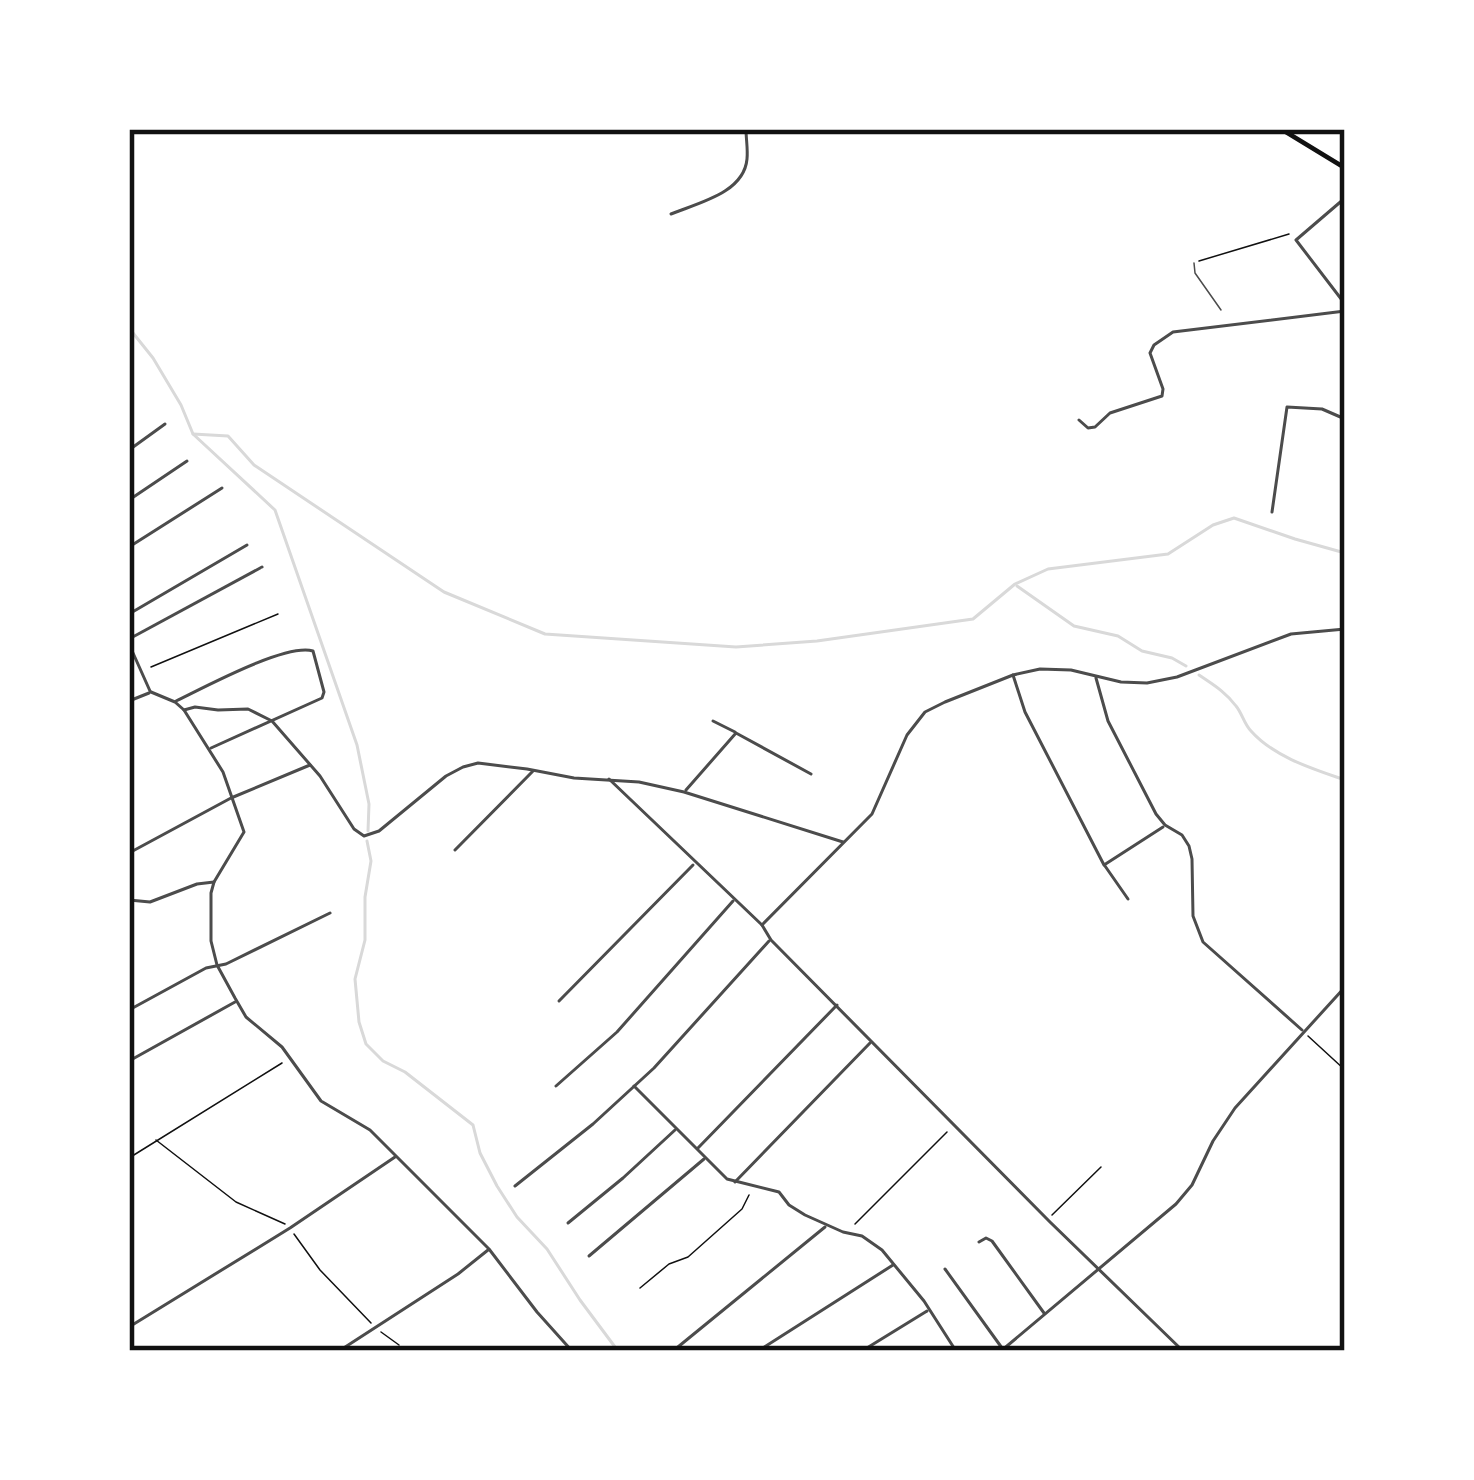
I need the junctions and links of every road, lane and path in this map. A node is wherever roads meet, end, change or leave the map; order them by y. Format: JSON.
{"nodes":[{"id":1,"x":746,"y":129,"type":"edge"},
{"id":2,"x":1281,"y":129,"type":"edge"},
{"id":3,"x":1345,"y":168,"type":"edge"},
{"id":4,"x":1345,"y":198,"type":"edge"},
{"id":5,"x":670,"y":214,"type":"dead end"},
{"id":6,"x":1298,"y":237,"type":"junction"},
{"id":7,"x":1194,"y":263,"type":"joint"},
{"id":8,"x":1345,"y":308,"type":"edge"},
{"id":9,"x":1221,"y":310,"type":"dead end"},
{"id":10,"x":1345,"y":418,"type":"edge"},
{"id":11,"x":1079,"y":420,"type":"dead end"},
{"id":12,"x":165,"y":424,"type":"dead end"},
{"id":13,"x":129,"y":450,"type":"edge"},
{"id":14,"x":187,"y":461,"type":"dead end"},
{"id":15,"x":222,"y":488,"type":"dead end"},
{"id":16,"x":129,"y":500,"type":"edge"},
{"id":17,"x":1272,"y":512,"type":"dead end"},
{"id":18,"x":247,"y":545,"type":"dead end"},
{"id":19,"x":129,"y":547,"type":"edge"},
{"id":20,"x":262,"y":567,"type":"dead end"},
{"id":21,"x":129,"y":614,"type":"edge"},
{"id":22,"x":278,"y":614,"type":"dead end"},
{"id":23,"x":1345,"y":629,"type":"edge"},
{"id":24,"x":129,"y":642,"type":"edge"},
{"id":25,"x":142,"y":671,"type":"junction"},
{"id":26,"x":1012,"y":675,"type":"junction"},
{"id":27,"x":1096,"y":676,"type":"junction"},
{"id":28,"x":151,"y":692,"type":"junction"},
{"id":29,"x":129,"y":701,"type":"edge"},
{"id":30,"x":175,"y":702,"type":"junction"},
{"id":31,"x":184,"y":710,"type":"junction"},
{"id":32,"x":272,"y":721,"type":"junction"},
{"id":33,"x":713,"y":721,"type":"dead end"},
{"id":34,"x":736,"y":733,"type":"junction"},
{"id":35,"x":210,"y":749,"type":"junction"},
{"id":36,"x":311,"y":764,"type":"junction"},
{"id":37,"x":535,"y":770,"type":"junction"},
{"id":38,"x":811,"y":773,"type":"dead end"},
{"id":39,"x":609,"y":778,"type":"junction"},
{"id":40,"x":685,"y":792,"type":"junction"},
{"id":41,"x":231,"y":798,"type":"junction"},
{"id":42,"x":1165,"y":825,"type":"junction"},
{"id":43,"x":843,"y":842,"type":"junction"},
{"id":44,"x":455,"y":850,"type":"dead end"},
{"id":45,"x":129,"y":854,"type":"edge"},
{"id":46,"x":695,"y":864,"type":"junction"},
{"id":47,"x":1104,"y":865,"type":"junction"},
{"id":48,"x":214,"y":882,"type":"junction"},
{"id":49,"x":1128,"y":898,"type":"dead end"},
{"id":50,"x":129,"y":900,"type":"edge"},
{"id":51,"x":734,"y":901,"type":"junction"},
{"id":52,"x":330,"y":913,"type":"dead end"},
{"id":53,"x":761,"y":926,"type":"junction"},
{"id":54,"x":771,"y":940,"type":"junction"},
{"id":55,"x":220,"y":965,"type":"junction"},
{"id":56,"x":1345,"y":987,"type":"edge"},
{"id":57,"x":559,"y":1001,"type":"dead end"},
{"id":58,"x":237,"y":1002,"type":"junction"},
{"id":59,"x":837,"y":1006,"type":"junction"},
{"id":60,"x":129,"y":1010,"type":"edge"},
{"id":61,"x":1304,"y":1031,"type":"junction"},
{"id":62,"x":872,"y":1042,"type":"junction"},
{"id":63,"x":291,"y":1058,"type":"junction"},
{"id":64,"x":129,"y":1061,"type":"edge"},
{"id":65,"x":1345,"y":1070,"type":"edge"},
{"id":66,"x":556,"y":1086,"type":"dead end"},
{"id":67,"x":634,"y":1086,"type":"junction"},
{"id":68,"x":954,"y":1125,"type":"junction"},
{"id":69,"x":677,"y":1129,"type":"junction"},
{"id":70,"x":156,"y":1140,"type":"junction"},
{"id":71,"x":696,"y":1149,"type":"junction"},
{"id":72,"x":394,"y":1157,"type":"junction"},
{"id":73,"x":129,"y":1158,"type":"edge"},
{"id":74,"x":705,"y":1158,"type":"junction"},
{"id":75,"x":1101,"y":1168,"type":"dead end"},
{"id":76,"x":735,"y":1181,"type":"junction"},
{"id":77,"x":515,"y":1186,"type":"dead end"},
{"id":78,"x":751,"y":1186,"type":"junction"},
{"id":79,"x":1047,"y":1219,"type":"junction"},
{"id":80,"x":568,"y":1223,"type":"dead end"},
{"id":81,"x":826,"y":1226,"type":"junction"},
{"id":82,"x":290,"y":1228,"type":"junction"},
{"id":83,"x":847,"y":1233,"type":"junction"},
{"id":84,"x":979,"y":1242,"type":"dead end"},
{"id":85,"x":489,"y":1249,"type":"junction"},
{"id":86,"x":589,"y":1256,"type":"dead end"},
{"id":87,"x":895,"y":1264,"type":"junction"},
{"id":88,"x":1101,"y":1268,"type":"junction"},
{"id":89,"x":945,"y":1269,"type":"dead end"},
{"id":90,"x":640,"y":1288,"type":"dead end"},
{"id":91,"x":929,"y":1309,"type":"junction"},
{"id":92,"x":1046,"y":1314,"type":"junction"},
{"id":93,"x":129,"y":1327,"type":"edge"},
{"id":94,"x":376,"y":1328,"type":"junction"},
{"id":95,"x":403,"y":1350,"type":"edge"},
{"id":96,"x":1002,"y":1350,"type":"edge"},
{"id":97,"x":339,"y":1351,"type":"edge"},
{"id":98,"x":572,"y":1351,"type":"edge"},
{"id":99,"x":673,"y":1351,"type":"edge"},
{"id":100,"x":758,"y":1351,"type":"edge"},
{"id":101,"x":862,"y":1351,"type":"edge"},
{"id":102,"x":956,"y":1351,"type":"edge"},
{"id":103,"x":1183,"y":1351,"type":"edge"}],
"edges":[{"from":1,"to":5,"type":"street"},
{"from":2,"to":3,"type":"main road"},
{"from":4,"to":6,"type":"street"},
{"from":6,"to":7,"type":"path"},
{"from":6,"to":8,"type":"street"},
{"from":7,"to":9,"type":"lane"},
{"from":8,"to":11,"type":"street"},
{"from":10,"to":17,"type":"street"},
{"from":12,"to":13,"type":"street"},
{"from":14,"to":16,"type":"street"},
{"from":15,"to":19,"type":"street"},
{"from":18,"to":21,"type":"street"},
{"from":20,"to":24,"type":"street"},
{"from":22,"to":25,"type":"path"},
{"from":23,"to":27,"type":"street"},
{"from":24,"to":25,"type":"street"},
{"from":25,"to":28,"type":"street"},
{"from":26,"to":27,"type":"street"},
{"from":26,"to":43,"type":"street"},
{"from":26,"to":47,"type":"street"},
{"from":27,"to":42,"type":"street"},
{"from":28,"to":29,"type":"street"},
{"from":28,"to":30,"type":"street"},
{"from":30,"to":31,"type":"street"},
{"from":30,"to":32,"type":"street"},
{"from":31,"to":32,"type":"street"},
{"from":31,"to":35,"type":"street"},
{"from":32,"to":35,"type":"street"},
{"from":32,"to":36,"type":"street"},
{"from":33,"to":34,"type":"street"},
{"from":34,"to":38,"type":"street"},
{"from":34,"to":40,"type":"street"},
{"from":35,"to":41,"type":"street"},
{"from":36,"to":37,"type":"street"},
{"from":36,"to":41,"type":"street"},
{"from":37,"to":39,"type":"street"},
{"from":37,"to":44,"type":"street"},
{"from":39,"to":40,"type":"street"},
{"from":39,"to":46,"type":"street"},
{"from":40,"to":43,"type":"street"},
{"from":41,"to":45,"type":"street"},
{"from":41,"to":48,"type":"street"},
{"from":42,"to":47,"type":"street"},
{"from":42,"to":61,"type":"street"},
{"from":43,"to":53,"type":"street"},
{"from":46,"to":51,"type":"street"},
{"from":46,"to":57,"type":"street"},
{"from":47,"to":49,"type":"street"},
{"from":48,"to":50,"type":"street"},
{"from":48,"to":55,"type":"street"},
{"from":51,"to":53,"type":"street"},
{"from":51,"to":66,"type":"street"},
{"from":52,"to":55,"type":"street"},
{"from":53,"to":54,"type":"street"},
{"from":54,"to":59,"type":"street"},
{"from":54,"to":67,"type":"street"},
{"from":55,"to":58,"type":"street"},
{"from":55,"to":60,"type":"street"},
{"from":56,"to":61,"type":"street"},
{"from":58,"to":63,"type":"street"},
{"from":58,"to":64,"type":"street"},
{"from":59,"to":62,"type":"street"},
{"from":59,"to":71,"type":"street"},
{"from":61,"to":65,"type":"path"},
{"from":61,"to":88,"type":"street"},
{"from":62,"to":68,"type":"street"},
{"from":62,"to":76,"type":"street"},
{"from":63,"to":70,"type":"path"},
{"from":63,"to":72,"type":"street"},
{"from":67,"to":69,"type":"street"},
{"from":67,"to":77,"type":"street"},
{"from":68,"to":79,"type":"street"},
{"from":68,"to":83,"type":"path"},
{"from":69,"to":71,"type":"street"},
{"from":69,"to":80,"type":"street"},
{"from":70,"to":73,"type":"path"},
{"from":70,"to":82,"type":"path"},
{"from":71,"to":74,"type":"street"},
{"from":72,"to":82,"type":"street"},
{"from":72,"to":85,"type":"street"},
{"from":74,"to":76,"type":"street"},
{"from":74,"to":86,"type":"street"},
{"from":75,"to":79,"type":"path"},
{"from":76,"to":78,"type":"street"},
{"from":78,"to":81,"type":"street"},
{"from":78,"to":90,"type":"path"},
{"from":79,"to":88,"type":"street"},
{"from":81,"to":83,"type":"street"},
{"from":81,"to":99,"type":"street"},
{"from":82,"to":93,"type":"street"},
{"from":82,"to":94,"type":"path"},
{"from":83,"to":87,"type":"street"},
{"from":84,"to":92,"type":"street"},
{"from":85,"to":94,"type":"street"},
{"from":85,"to":98,"type":"street"},
{"from":87,"to":91,"type":"street"},
{"from":87,"to":100,"type":"street"},
{"from":88,"to":92,"type":"street"},
{"from":88,"to":103,"type":"street"},
{"from":89,"to":96,"type":"street"},
{"from":91,"to":101,"type":"street"},
{"from":91,"to":102,"type":"street"},
{"from":92,"to":96,"type":"street"},
{"from":94,"to":95,"type":"path"},
{"from":94,"to":97,"type":"street"}]}
